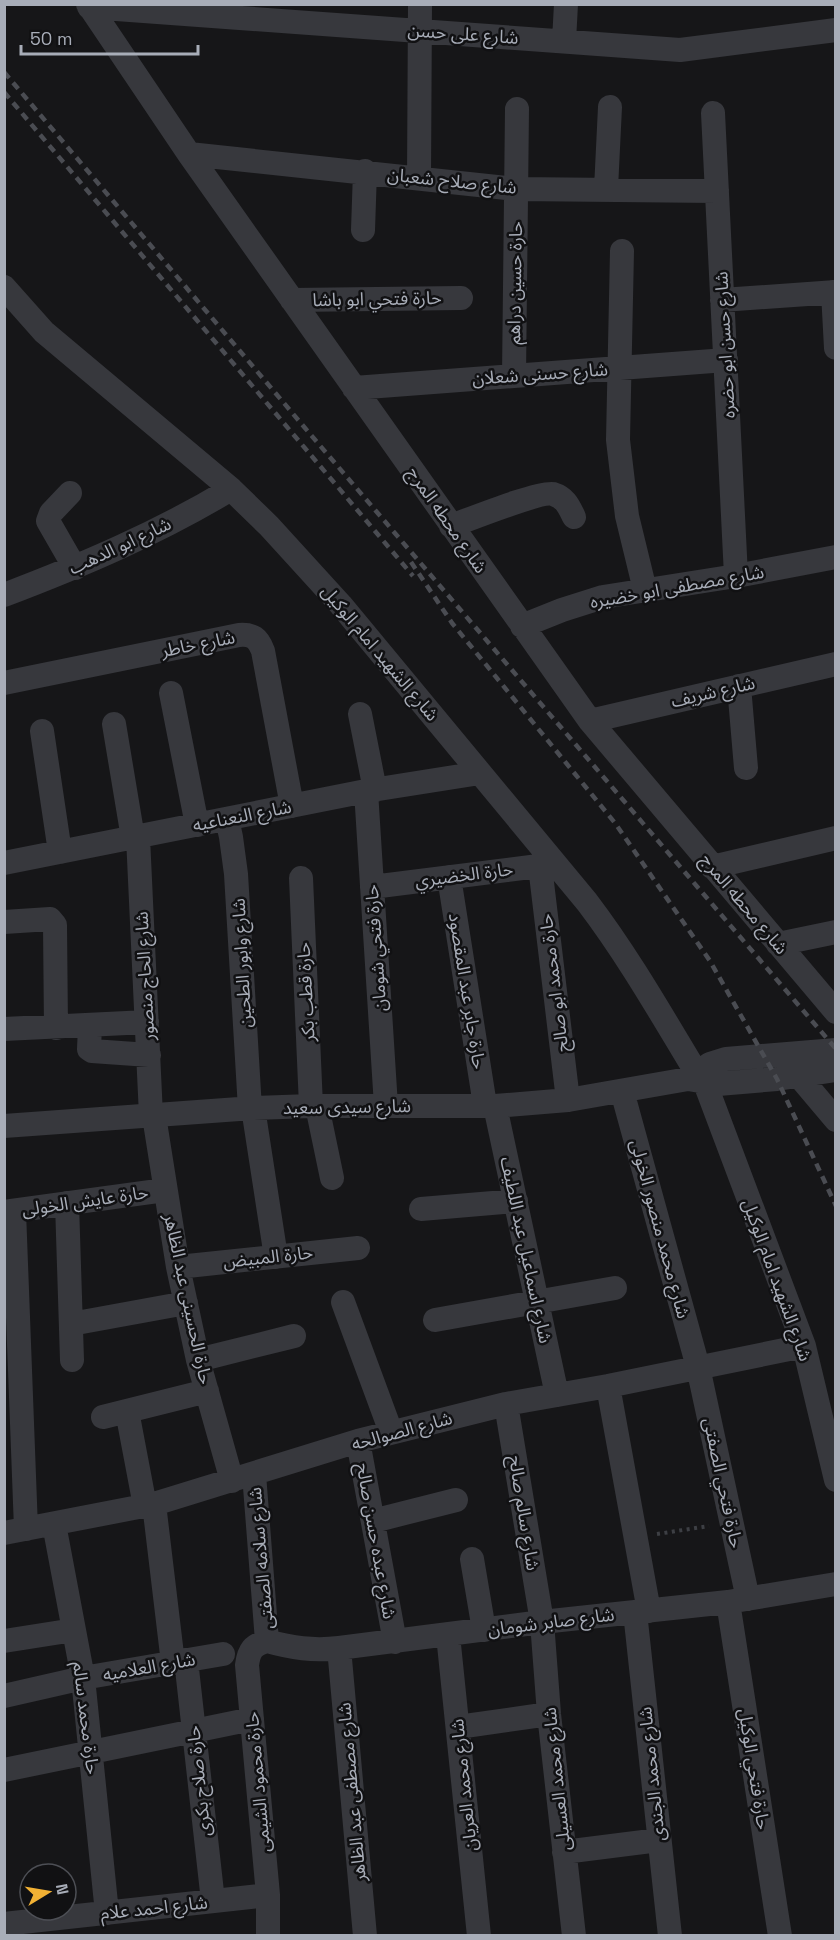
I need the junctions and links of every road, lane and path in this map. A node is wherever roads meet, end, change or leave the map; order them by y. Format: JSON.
{"nodes":[{"id":1,"x":420,"y":4,"type":"edge"},
{"id":2,"x":566,"y":4,"type":"edge"},
{"id":3,"x":88,"y":6,"type":"edge"},
{"id":4,"x":207,"y":10,"type":"edge"},
{"id":5,"x":418,"y":30,"type":"junction"},
{"id":6,"x":836,"y":30,"type":"edge"},
{"id":7,"x":564,"y":41,"type":"junction"},
{"id":8,"x":610,"y":107,"type":"dead end"},
{"id":9,"x":517,"y":109,"type":"dead end"},
{"id":10,"x":712,"y":114,"type":"dead end"},
{"id":11,"x":189,"y":153,"type":"junction"},
{"id":12,"x":365,"y":171,"type":"junction"},
{"id":13,"x":419,"y":177,"type":"junction"},
{"id":14,"x":516,"y":189,"type":"junction"},
{"id":15,"x":606,"y":189,"type":"junction"},
{"id":16,"x":717,"y":190,"type":"junction"},
{"id":17,"x":363,"y":230,"type":"dead end"},
{"id":18,"x":622,"y":251,"type":"dead end"},
{"id":19,"x":4,"y":287,"type":"edge"},
{"id":20,"x":834,"y":292,"type":"edge"},
{"id":21,"x":461,"y":298,"type":"dead end"},
{"id":22,"x":292,"y":300,"type":"junction"},
{"id":23,"x":722,"y":300,"type":"junction"},
{"id":24,"x":836,"y":348,"type":"edge"},
{"id":25,"x":726,"y":360,"type":"junction"},
{"id":26,"x":620,"y":368,"type":"junction"},
{"id":27,"x":514,"y":376,"type":"junction"},
{"id":28,"x":354,"y":388,"type":"junction"},
{"id":29,"x":231,"y":489,"type":"junction"},
{"id":30,"x":70,"y":493,"type":"dead end"},
{"id":31,"x":574,"y":517,"type":"dead end"},
{"id":32,"x":451,"y":526,"type":"junction"},
{"id":33,"x":836,"y":557,"type":"edge"},
{"id":34,"x":75,"y":568,"type":"junction"},
{"id":35,"x":736,"y":576,"type":"junction"},
{"id":36,"x":645,"y":590,"type":"junction"},
{"id":37,"x":4,"y":595,"type":"edge"},
{"id":38,"x":522,"y":626,"type":"junction"},
{"id":39,"x":836,"y":664,"type":"edge"},
{"id":40,"x":4,"y":683,"type":"edge"},
{"id":41,"x":739,"y":686,"type":"junction"},
{"id":42,"x":171,"y":693,"type":"dead end"},
{"id":43,"x":360,"y":714,"type":"dead end"},
{"id":44,"x":590,"y":721,"type":"junction"},
{"id":45,"x":114,"y":724,"type":"dead end"},
{"id":46,"x":42,"y":731,"type":"dead end"},
{"id":47,"x":746,"y":768,"type":"dead end"},
{"id":48,"x":480,"y":773,"type":"junction"},
{"id":49,"x":370,"y":790,"type":"junction"},
{"id":50,"x":292,"y":806,"type":"junction"},
{"id":51,"x":227,"y":819,"type":"junction"},
{"id":52,"x":196,"y":825,"type":"junction"},
{"id":53,"x":135,"y":837,"type":"junction"},
{"id":54,"x":836,"y":838,"type":"edge"},
{"id":55,"x":60,"y":852,"type":"junction"},
{"id":56,"x":4,"y":863,"type":"edge"},
{"id":57,"x":548,"y":865,"type":"junction"},
{"id":58,"x":712,"y":867,"type":"junction"},
{"id":59,"x":449,"y":877,"type":"junction"},
{"id":60,"x":300,"y":878,"type":"dead end"},
{"id":61,"x":372,"y":887,"type":"junction"},
{"id":62,"x":4,"y":922,"type":"edge"},
{"id":63,"x":836,"y":932,"type":"edge"},
{"id":64,"x":778,"y":944,"type":"junction"},
{"id":65,"x":836,"y":1012,"type":"edge"},
{"id":66,"x":147,"y":1022,"type":"junction"},
{"id":67,"x":90,"y":1026,"type":"junction"},
{"id":68,"x":56,"y":1028,"type":"junction"},
{"id":69,"x":4,"y":1029,"type":"edge"},
{"id":70,"x":836,"y":1050,"type":"edge"},
{"id":71,"x":148,"y":1056,"type":"junction"},
{"id":72,"x":836,"y":1070,"type":"edge"},
{"id":73,"x":798,"y":1074,"type":"junction"},
{"id":74,"x":696,"y":1078,"type":"junction"},
{"id":75,"x":622,"y":1091,"type":"junction"},
{"id":76,"x":568,"y":1100,"type":"junction"},
{"id":77,"x":314,"y":1106,"type":"junction"},
{"id":78,"x":386,"y":1106,"type":"junction"},
{"id":79,"x":490,"y":1106,"type":"junction"},
{"id":80,"x":252,"y":1109,"type":"junction"},
{"id":81,"x":153,"y":1116,"type":"junction"},
{"id":82,"x":836,"y":1120,"type":"edge"},
{"id":83,"x":4,"y":1126,"type":"edge"},
{"id":84,"x":332,"y":1178,"type":"dead end"},
{"id":85,"x":165,"y":1190,"type":"junction"},
{"id":86,"x":516,"y":1201,"type":"junction"},
{"id":87,"x":67,"y":1203,"type":"junction"},
{"id":88,"x":421,"y":1209,"type":"dead end"},
{"id":89,"x":9,"y":1211,"type":"edge"},
{"id":90,"x":358,"y":1248,"type":"dead end"},
{"id":91,"x":276,"y":1257,"type":"junction"},
{"id":92,"x":178,"y":1267,"type":"junction"},
{"id":93,"x":615,"y":1288,"type":"dead end"},
{"id":94,"x":343,"y":1302,"type":"dead end"},
{"id":95,"x":537,"y":1302,"type":"junction"},
{"id":96,"x":186,"y":1303,"type":"junction"},
{"id":97,"x":435,"y":1320,"type":"dead end"},
{"id":98,"x":71,"y":1324,"type":"junction"},
{"id":99,"x":294,"y":1336,"type":"dead end"},
{"id":100,"x":804,"y":1346,"type":"junction"},
{"id":101,"x":72,"y":1360,"type":"dead end"},
{"id":102,"x":198,"y":1360,"type":"junction"},
{"id":103,"x":698,"y":1367,"type":"junction"},
{"id":104,"x":608,"y":1386,"type":"junction"},
{"id":105,"x":207,"y":1392,"type":"junction"},
{"id":106,"x":557,"y":1395,"type":"junction"},
{"id":107,"x":506,"y":1404,"type":"junction"},
{"id":108,"x":127,"y":1411,"type":"junction"},
{"id":109,"x":103,"y":1417,"type":"dead end"},
{"id":110,"x":391,"y":1432,"type":"junction"},
{"id":111,"x":358,"y":1441,"type":"junction"},
{"id":112,"x":243,"y":1478,"type":"junction"},
{"id":113,"x":836,"y":1480,"type":"edge"},
{"id":114,"x":456,"y":1500,"type":"dead end"},
{"id":115,"x":149,"y":1505,"type":"junction"},
{"id":116,"x":373,"y":1521,"type":"junction"},
{"id":117,"x":731,"y":1523,"type":"junction"},
{"id":118,"x":54,"y":1524,"type":"junction"},
{"id":119,"x":15,"y":1531,"type":"edge"},
{"id":120,"x":636,"y":1538,"type":"junction"},
{"id":121,"x":472,"y":1559,"type":"dead end"},
{"id":122,"x":836,"y":1584,"type":"edge"},
{"id":123,"x":738,"y":1601,"type":"junction"},
{"id":124,"x":642,"y":1612,"type":"junction"},
{"id":125,"x":542,"y":1622,"type":"junction"},
{"id":126,"x":74,"y":1630,"type":"junction"},
{"id":127,"x":484,"y":1630,"type":"junction"},
{"id":128,"x":448,"y":1635,"type":"junction"},
{"id":129,"x":4,"y":1641,"type":"edge"},
{"id":130,"x":267,"y":1641,"type":"junction"},
{"id":131,"x":394,"y":1642,"type":"junction"},
{"id":132,"x":339,"y":1648,"type":"junction"},
{"id":133,"x":223,"y":1654,"type":"dead end"},
{"id":134,"x":179,"y":1661,"type":"junction"},
{"id":135,"x":83,"y":1678,"type":"junction"},
{"id":136,"x":4,"y":1696,"type":"edge"},
{"id":137,"x":549,"y":1714,"type":"junction"},
{"id":138,"x":252,"y":1719,"type":"junction"},
{"id":139,"x":458,"y":1727,"type":"junction"},
{"id":140,"x":194,"y":1731,"type":"junction"},
{"id":141,"x":91,"y":1751,"type":"junction"},
{"id":142,"x":4,"y":1770,"type":"edge"},
{"id":143,"x":659,"y":1840,"type":"junction"},
{"id":144,"x":564,"y":1852,"type":"junction"},
{"id":145,"x":268,"y":1895,"type":"junction"},
{"id":146,"x":213,"y":1901,"type":"junction"},
{"id":147,"x":107,"y":1913,"type":"junction"},
{"id":148,"x":4,"y":1924,"type":"edge"},
{"id":149,"x":268,"y":1935,"type":"edge"},
{"id":150,"x":365,"y":1935,"type":"edge"},
{"id":151,"x":480,"y":1935,"type":"edge"},
{"id":152,"x":574,"y":1935,"type":"edge"},
{"id":153,"x":670,"y":1935,"type":"edge"},
{"id":154,"x":780,"y":1935,"type":"edge"}],
"edges":[{"from":1,"to":5,"type":"street"},
{"from":2,"to":7,"type":"street"},
{"from":3,"to":4,"type":"street","name":"شارع على حسن"},
{"from":3,"to":11,"type":"street","name":"شارع محطه المرج"},
{"from":4,"to":5,"type":"street","name":"شارع على حسن"},
{"from":5,"to":7,"type":"street","name":"شارع على حسن"},
{"from":5,"to":13,"type":"street"},
{"from":6,"to":7,"type":"street","name":"شارع على حسن"},
{"from":8,"to":15,"type":"street"},
{"from":9,"to":14,"type":"street"},
{"from":10,"to":16,"type":"street","name":"شارع حسن ابو حضره"},
{"from":11,"to":12,"type":"street","name":"شارع صلاح شعبان"},
{"from":11,"to":22,"type":"street","name":"شارع محطه المرج"},
{"from":12,"to":13,"type":"street","name":"شارع صلاح شعبان"},
{"from":12,"to":17,"type":"street"},
{"from":13,"to":14,"type":"street","name":"شارع صلاح شعبان"},
{"from":14,"to":15,"type":"street","name":"شارع صلاح شعبان"},
{"from":14,"to":27,"type":"street","name":"حارة حسين دراهم"},
{"from":15,"to":16,"type":"street","name":"شارع صلاح شعبان"},
{"from":16,"to":23,"type":"street","name":"شارع حسن ابو حضره"},
{"from":18,"to":26,"type":"street"},
{"from":19,"to":29,"type":"street","name":"شارع الشهيد امام الوكيل"},
{"from":20,"to":23,"type":"street"},
{"from":20,"to":24,"type":"street"},
{"from":21,"to":22,"type":"street","name":"حارة فتحي ابو باشا"},
{"from":22,"to":28,"type":"street","name":"شارع محطه المرج"},
{"from":23,"to":25,"type":"street","name":"شارع حسن ابو حضره"},
{"from":25,"to":26,"type":"street","name":"شارع حسنى شعلان"},
{"from":25,"to":35,"type":"street","name":"شارع حسن ابو حضره"},
{"from":26,"to":27,"type":"street","name":"شارع حسنى شعلان"},
{"from":26,"to":36,"type":"street"},
{"from":27,"to":28,"type":"street","name":"شارع حسنى شعلان"},
{"from":28,"to":32,"type":"street","name":"شارع محطه المرج"},
{"from":29,"to":34,"type":"street","name":"شارع ابو الدهب"},
{"from":29,"to":48,"type":"street","name":"شارع الشهيد امام الوكيل"},
{"from":30,"to":34,"type":"street"},
{"from":31,"to":32,"type":"street"},
{"from":32,"to":38,"type":"street","name":"شارع محطه المرج"},
{"from":33,"to":35,"type":"street","name":"شارع مصطفى ابو خضيره"},
{"from":34,"to":37,"type":"street","name":"شارع ابو الدهب"},
{"from":35,"to":36,"type":"street","name":"شارع مصطفى ابو خضيره"},
{"from":36,"to":38,"type":"street","name":"شارع مصطفى ابو خضيره"},
{"from":38,"to":44,"type":"street","name":"شارع محطه المرج"},
{"from":39,"to":41,"type":"street","name":"شارع شريف"},
{"from":40,"to":50,"type":"street","name":"شارع خاطر"},
{"from":41,"to":44,"type":"street","name":"شارع شريف"},
{"from":41,"to":47,"type":"street"},
{"from":42,"to":52,"type":"street"},
{"from":43,"to":49,"type":"street","name":"حارة فتحي شومان"},
{"from":44,"to":58,"type":"street","name":"شارع محطه المرج"},
{"from":45,"to":53,"type":"street","name":"شارع الحاج منصور"},
{"from":46,"to":55,"type":"street"},
{"from":48,"to":49,"type":"street","name":"شارع النعناعيه"},
{"from":48,"to":57,"type":"street","name":"شارع الشهيد امام الوكيل"},
{"from":49,"to":50,"type":"street","name":"شارع النعناعيه"},
{"from":49,"to":61,"type":"street","name":"حارة فتحي شومان"},
{"from":50,"to":51,"type":"street","name":"شارع النعناعيه"},
{"from":51,"to":52,"type":"street","name":"شارع النعناعيه"},
{"from":51,"to":80,"type":"street","name":"شارع وابور الطحين"},
{"from":52,"to":53,"type":"street","name":"شارع النعناعيه"},
{"from":53,"to":55,"type":"street","name":"شارع النعناعيه"},
{"from":53,"to":66,"type":"street","name":"شارع الحاج منصور"},
{"from":54,"to":58,"type":"street"},
{"from":55,"to":56,"type":"street","name":"شارع النعناعيه"},
{"from":57,"to":59,"type":"street","name":"حارة الخضيري"},
{"from":57,"to":74,"type":"street","name":"شارع الشهيد امام الوكيل"},
{"from":57,"to":76,"type":"street","name":"حارة محمد ابو صالح"},
{"from":58,"to":64,"type":"street","name":"شارع محطه المرج"},
{"from":59,"to":61,"type":"street","name":"حارة الخضيري"},
{"from":59,"to":79,"type":"street","name":"حارة جابر عبد المقصود"},
{"from":60,"to":77,"type":"street","name":"حارة قطب بكر"},
{"from":61,"to":78,"type":"street","name":"حارة فتحي شومان"},
{"from":62,"to":68,"type":"street"},
{"from":63,"to":64,"type":"street"},
{"from":64,"to":65,"type":"street","name":"شارع محطه المرج"},
{"from":66,"to":67,"type":"street"},
{"from":66,"to":71,"type":"street","name":"شارع الحاج منصور"},
{"from":67,"to":68,"type":"street"},
{"from":67,"to":71,"type":"street"},
{"from":68,"to":69,"type":"street"},
{"from":70,"to":74,"type":"street"},
{"from":71,"to":81,"type":"street","name":"شارع الحاج منصور"},
{"from":72,"to":73,"type":"street"},
{"from":73,"to":74,"type":"street"},
{"from":73,"to":82,"type":"street"},
{"from":74,"to":75,"type":"street","name":"شارع سيدى سعيد"},
{"from":74,"to":100,"type":"street","name":"شارع الشهيد امام الوكيل"},
{"from":75,"to":76,"type":"street","name":"شارع سيدى سعيد"},
{"from":75,"to":103,"type":"street","name":"شارع محمد منصور الخولى"},
{"from":76,"to":79,"type":"street","name":"شارع سيدى سعيد"},
{"from":77,"to":78,"type":"street","name":"شارع سيدى سعيد"},
{"from":77,"to":80,"type":"street","name":"شارع سيدى سعيد"},
{"from":77,"to":84,"type":"street","name":"حارة قطب بكر"},
{"from":78,"to":79,"type":"street","name":"شارع سيدى سعيد"},
{"from":79,"to":86,"type":"street","name":"شارع اسماعيل عبد اللطيف"},
{"from":80,"to":81,"type":"street","name":"شارع سيدى سعيد"},
{"from":80,"to":91,"type":"street","name":"شارع وابور الطحين"},
{"from":81,"to":83,"type":"street","name":"شارع سيدى سعيد"},
{"from":81,"to":85,"type":"street","name":"حارة الحسينى عبد الظاهر"},
{"from":85,"to":87,"type":"street","name":"حارة عايش الخولى"},
{"from":85,"to":92,"type":"street","name":"حارة الحسينى عبد الظاهر"},
{"from":86,"to":88,"type":"street"},
{"from":86,"to":95,"type":"street","name":"شارع اسماعيل عبد اللطيف"},
{"from":87,"to":89,"type":"street","name":"حارة عايش الخولى"},
{"from":87,"to":98,"type":"street"},
{"from":89,"to":119,"type":"street"},
{"from":90,"to":91,"type":"street","name":"حارة المبيض"},
{"from":91,"to":92,"type":"street","name":"حارة المبيض"},
{"from":92,"to":96,"type":"street","name":"حارة الحسينى عبد الظاهر"},
{"from":93,"to":95,"type":"street"},
{"from":94,"to":110,"type":"street"},
{"from":95,"to":97,"type":"street"},
{"from":95,"to":106,"type":"street","name":"شارع اسماعيل عبد اللطيف"},
{"from":96,"to":98,"type":"street"},
{"from":96,"to":102,"type":"street","name":"حارة الحسينى عبد الظاهر"},
{"from":98,"to":101,"type":"street"},
{"from":99,"to":102,"type":"street"},
{"from":100,"to":103,"type":"street","name":"شارع الصوالحه"},
{"from":100,"to":113,"type":"street","name":"شارع الشهيد امام الوكيل"},
{"from":102,"to":105,"type":"street","name":"حارة الحسينى عبد الظاهر"},
{"from":103,"to":104,"type":"street","name":"شارع الصوالحه"},
{"from":103,"to":117,"type":"street","name":"حارة فتحي الصفتى"},
{"from":104,"to":106,"type":"street","name":"شارع الصوالحه"},
{"from":104,"to":120,"type":"street","name":"شارع محمد الجندى"},
{"from":105,"to":108,"type":"street"},
{"from":105,"to":112,"type":"street","name":"حارة الحسينى عبد الظاهر"},
{"from":106,"to":107,"type":"street","name":"شارع الصوالحه"},
{"from":107,"to":110,"type":"street","name":"شارع الصوالحه"},
{"from":107,"to":125,"type":"street","name":"شارع سالم صالح"},
{"from":108,"to":109,"type":"street"},
{"from":108,"to":115,"type":"street","name":"حارة صلاح بكرى"},
{"from":110,"to":111,"type":"street","name":"شارع الصوالحه"},
{"from":111,"to":112,"type":"street","name":"شارع الصوالحه"},
{"from":111,"to":116,"type":"street","name":"شارع عبده حسن صالح"},
{"from":112,"to":115,"type":"street","name":"شارع الصوالحه"},
{"from":112,"to":130,"type":"street","name":"شارع سلامه الصفتى"},
{"from":114,"to":116,"type":"street"},
{"from":115,"to":118,"type":"street","name":"شارع الصوالحه"},
{"from":115,"to":134,"type":"street","name":"حارة صلاح بكرى"},
{"from":116,"to":131,"type":"street","name":"شارع عبده حسن صالح"},
{"from":117,"to":120,"type":"path"},
{"from":117,"to":123,"type":"street","name":"حارة فتحي الصفتى"},
{"from":118,"to":119,"type":"street","name":"شارع الصوالحه"},
{"from":118,"to":126,"type":"street","name":"حارة محمد سالم"},
{"from":120,"to":124,"type":"street","name":"شارع محمد الجندى"},
{"from":121,"to":127,"type":"street"},
{"from":122,"to":123,"type":"street","name":"شارع صابر شومان"},
{"from":123,"to":124,"type":"street","name":"شارع صابر شومان"},
{"from":123,"to":154,"type":"street","name":"حارة فتحي الوكيل"},
{"from":124,"to":125,"type":"street","name":"شارع صابر شومان"},
{"from":124,"to":143,"type":"street","name":"شارع محمد الجندى"},
{"from":125,"to":127,"type":"street","name":"شارع صابر شومان"},
{"from":125,"to":137,"type":"street","name":"شارع محمد العسيلى"},
{"from":126,"to":129,"type":"street"},
{"from":126,"to":135,"type":"street","name":"حارة محمد سالم"},
{"from":127,"to":128,"type":"street","name":"شارع صابر شومان"},
{"from":128,"to":131,"type":"street","name":"شارع صابر شومان"},
{"from":128,"to":139,"type":"street","name":"شارع محمد العريان"},
{"from":130,"to":132,"type":"street","name":"شارع صابر شومان"},
{"from":130,"to":138,"type":"street","name":"حارة محمود الشيمى"},
{"from":131,"to":132,"type":"street","name":"شارع صابر شومان"},
{"from":132,"to":150,"type":"street","name":"شارع مصطفى عبد الظاهر"},
{"from":133,"to":134,"type":"street","name":"شارع العلاميه"},
{"from":134,"to":135,"type":"street","name":"شارع العلاميه"},
{"from":134,"to":140,"type":"street","name":"حارة صلاح بكرى"},
{"from":135,"to":136,"type":"street","name":"شارع العلاميه"},
{"from":135,"to":141,"type":"street","name":"حارة محمد سالم"},
{"from":137,"to":139,"type":"street"},
{"from":137,"to":144,"type":"street","name":"شارع محمد العسيلى"},
{"from":138,"to":140,"type":"street"},
{"from":138,"to":145,"type":"street","name":"حارة محمود الشيمى"},
{"from":139,"to":151,"type":"street","name":"شارع محمد العريان"},
{"from":140,"to":141,"type":"street"},
{"from":140,"to":146,"type":"street","name":"حارة صلاح بكرى"},
{"from":141,"to":142,"type":"street"},
{"from":141,"to":147,"type":"street","name":"حارة محمد سالم"},
{"from":143,"to":144,"type":"street"},
{"from":143,"to":153,"type":"street","name":"شارع محمد الجندى"},
{"from":144,"to":152,"type":"street","name":"شارع محمد العسيلى"},
{"from":145,"to":146,"type":"street","name":"شارع احمد علام"},
{"from":145,"to":149,"type":"street","name":"حارة محمود الشيمى"},
{"from":146,"to":147,"type":"street","name":"شارع احمد علام"},
{"from":147,"to":148,"type":"street","name":"شارع احمد علام"}]}
